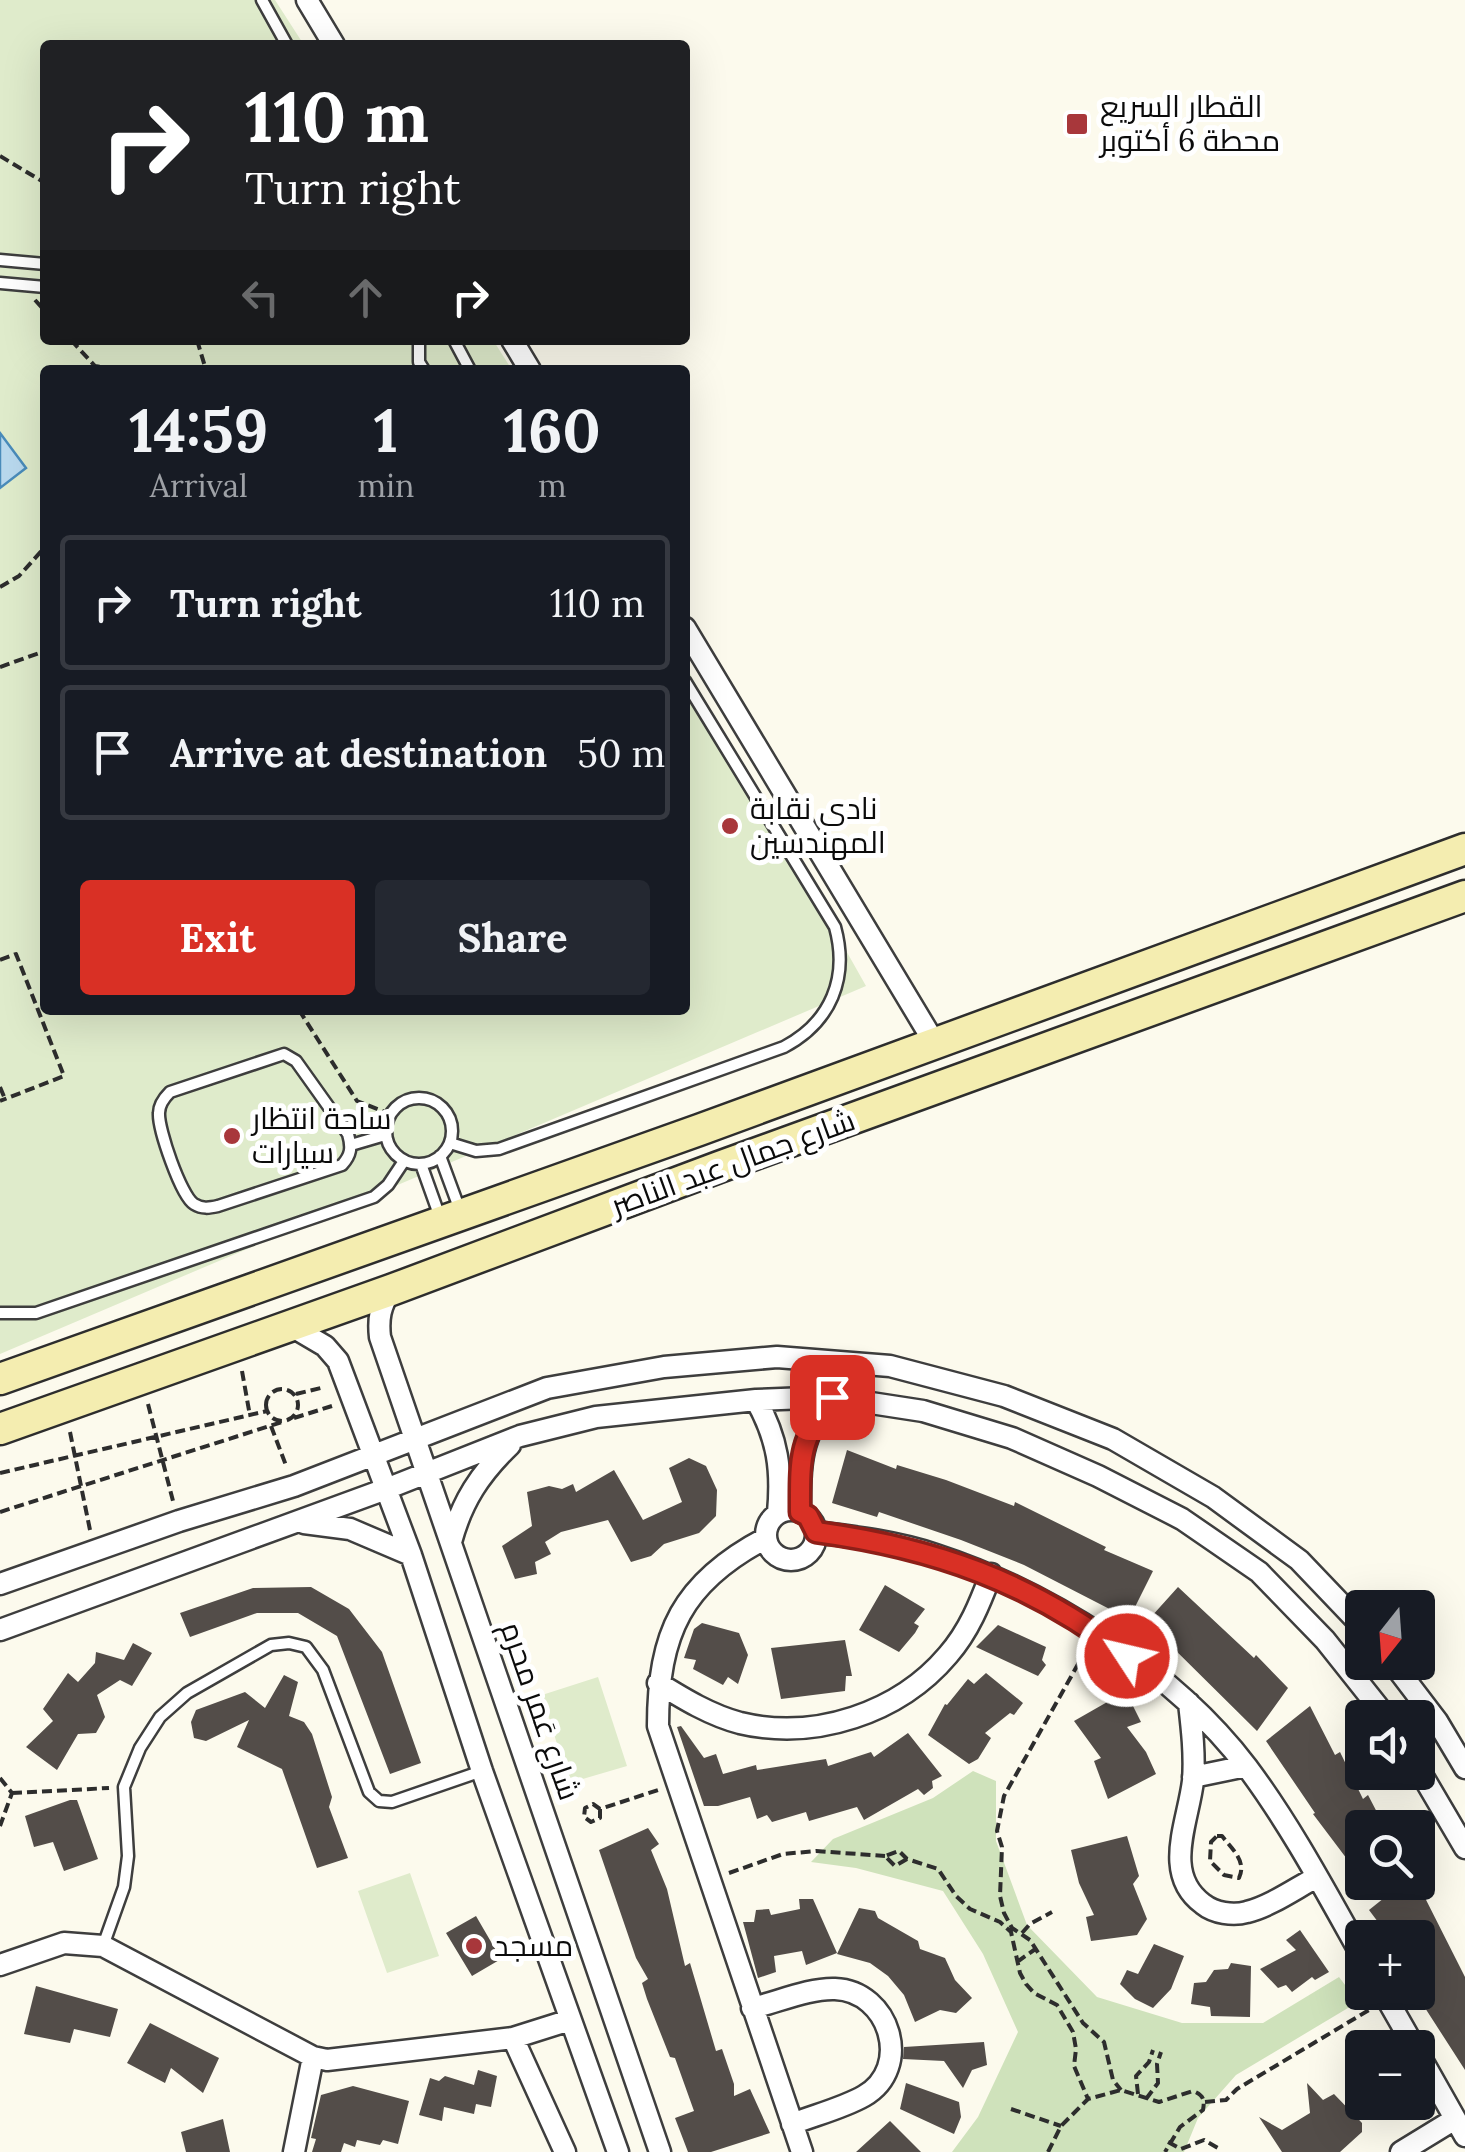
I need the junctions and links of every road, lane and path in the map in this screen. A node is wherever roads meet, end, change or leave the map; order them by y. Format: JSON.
{"nodes":[{"id":1,"x":262,"y":0,"type":"edge"},
{"id":2,"x":307,"y":0,"type":"edge"},
{"id":3,"x":284,"y":40,"type":"edge"},
{"id":4,"x":331,"y":40,"type":"edge"},
{"id":5,"x":0,"y":156,"type":"edge"},
{"id":6,"x":40,"y":180,"type":"edge"},
{"id":7,"x":0,"y":260,"type":"edge"},
{"id":8,"x":40,"y":264,"type":"edge"},
{"id":9,"x":0,"y":283,"type":"edge"},
{"id":10,"x":40,"y":287,"type":"edge"},
{"id":11,"x":76,"y":345,"type":"edge"},
{"id":12,"x":94,"y":365,"type":"edge"},
{"id":13,"x":40,"y":553,"type":"edge"},
{"id":14,"x":0,"y":587,"type":"edge"},
{"id":15,"x":690,"y":636,"type":"edge"},
{"id":16,"x":40,"y":653,"type":"edge"},
{"id":17,"x":0,"y":667,"type":"edge"},
{"id":18,"x":690,"y":689,"type":"edge"},
{"id":19,"x":1465,"y":849,"type":"edge"},
{"id":20,"x":1465,"y":896,"type":"edge"},
{"id":21,"x":0,"y":960,"type":"edge"},
{"id":22,"x":302,"y":1015,"type":"edge"},
{"id":23,"x":934,"y":1042,"type":"junction"},
{"id":24,"x":0,"y":1088,"type":"edge"},
{"id":25,"x":2,"y":1100,"type":"edge"},
{"id":26,"x":390,"y":1114,"type":"junction"},
{"id":27,"x":699,"y":1130,"type":"junction"},
{"id":28,"x":385,"y":1135,"type":"junction"},
{"id":29,"x":450,"y":1144,"type":"junction"},
{"id":30,"x":351,"y":1145,"type":"junction"},
{"id":31,"x":440,"y":1156,"type":"junction"},
{"id":32,"x":404,"y":1161,"type":"junction"},
{"id":33,"x":421,"y":1164,"type":"junction"},
{"id":34,"x":719,"y":1166,"type":"junction"},
{"id":35,"x":451,"y":1218,"type":"junction"},
{"id":36,"x":390,"y":1290,"type":"junction"},
{"id":37,"x":0,"y":1312,"type":"edge"},
{"id":38,"x":291,"y":1326,"type":"junction"},
{"id":39,"x":237,"y":1346,"type":"junction"},
{"id":40,"x":0,"y":1379,"type":"edge"},
{"id":41,"x":142,"y":1380,"type":"junction"},
{"id":42,"x":348,"y":1391,"type":"junction"},
{"id":43,"x":296,"y":1394,"type":"junction"},
{"id":44,"x":832,"y":1397,"type":"junction"},
{"id":45,"x":756,"y":1400,"type":"junction"},
{"id":46,"x":65,"y":1407,"type":"junction"},
{"id":47,"x":267,"y":1411,"type":"junction"},
{"id":48,"x":250,"y":1416,"type":"junction"},
{"id":49,"x":294,"y":1418,"type":"junction"},
{"id":50,"x":282,"y":1422,"type":"junction"},
{"id":51,"x":271,"y":1426,"type":"junction"},
{"id":52,"x":0,"y":1429,"type":"edge"},
{"id":53,"x":520,"y":1436,"type":"junction"},
{"id":54,"x":156,"y":1437,"type":"junction"},
{"id":55,"x":414,"y":1437,"type":"junction"},
{"id":56,"x":75,"y":1454,"type":"junction"},
{"id":57,"x":373,"y":1454,"type":"junction"},
{"id":58,"x":162,"y":1460,"type":"junction"},
{"id":59,"x":428,"y":1471,"type":"junction"},
{"id":60,"x":0,"y":1474,"type":"edge"},
{"id":61,"x":81,"y":1486,"type":"junction"},
{"id":62,"x":294,"y":1486,"type":"junction"},
{"id":63,"x":386,"y":1489,"type":"junction"},
{"id":64,"x":0,"y":1512,"type":"edge"},
{"id":65,"x":800,"y":1512,"type":"junction"},
{"id":66,"x":778,"y":1514,"type":"junction"},
{"id":67,"x":179,"y":1521,"type":"junction"},
{"id":68,"x":292,"y":1523,"type":"junction"},
{"id":69,"x":816,"y":1532,"type":"junction"},
{"id":70,"x":766,"y":1538,"type":"junction"},
{"id":71,"x":451,"y":1544,"type":"junction"},
{"id":72,"x":95,"y":1551,"type":"junction"},
{"id":73,"x":411,"y":1555,"type":"junction"},
{"id":74,"x":991,"y":1574,"type":"junction"},
{"id":75,"x":0,"y":1584,"type":"edge"},
{"id":76,"x":1345,"y":1608,"type":"edge"},
{"id":77,"x":0,"y":1630,"type":"edge"},
{"id":78,"x":1096,"y":1632,"type":"junction"},
{"id":79,"x":1406,"y":1680,"type":"edge"},
{"id":80,"x":658,"y":1682,"type":"junction"},
{"id":81,"x":1373,"y":1700,"type":"edge"},
{"id":82,"x":1190,"y":1703,"type":"junction"},
{"id":83,"x":1246,"y":1766,"type":"junction"},
{"id":84,"x":1465,"y":1768,"type":"edge"},
{"id":85,"x":482,"y":1771,"type":"junction"},
{"id":86,"x":1193,"y":1777,"type":"junction"},
{"id":87,"x":0,"y":1778,"type":"edge"},
{"id":88,"x":676,"y":1784,"type":"junction"},
{"id":89,"x":124,"y":1788,"type":"junction"},
{"id":90,"x":1431,"y":1790,"type":"edge"},
{"id":91,"x":12,"y":1793,"type":"junction"},
{"id":92,"x":600,"y":1809,"type":"dead end"},
{"id":93,"x":0,"y":1826,"type":"edge"},
{"id":94,"x":1210,"y":1848,"type":"joint"},
{"id":95,"x":1465,"y":1848,"type":"edge"},
{"id":96,"x":885,"y":1856,"type":"junction"},
{"id":97,"x":908,"y":1859,"type":"junction"},
{"id":98,"x":1317,"y":1878,"type":"junction"},
{"id":99,"x":708,"y":1880,"type":"junction"},
{"id":100,"x":1052,"y":1912,"type":"dead end"},
{"id":101,"x":1345,"y":1927,"type":"edge"},
{"id":102,"x":1022,"y":1933,"type":"junction"},
{"id":103,"x":103,"y":1946,"type":"junction"},
{"id":104,"x":1035,"y":1950,"type":"junction"},
{"id":105,"x":1017,"y":1962,"type":"junction"},
{"id":106,"x":0,"y":1965,"type":"edge"},
{"id":107,"x":752,"y":2008,"type":"junction"},
{"id":108,"x":1363,"y":2010,"type":"edge"},
{"id":109,"x":570,"y":2020,"type":"junction"},
{"id":110,"x":513,"y":2038,"type":"junction"},
{"id":111,"x":1153,"y":2050,"type":"dead end"},
{"id":112,"x":1161,"y":2052,"type":"dead end"},
{"id":113,"x":313,"y":2057,"type":"junction"},
{"id":114,"x":1435,"y":2083,"type":"edge"},
{"id":115,"x":1121,"y":2090,"type":"junction"},
{"id":116,"x":1138,"y":2094,"type":"junction"},
{"id":117,"x":1088,"y":2098,"type":"junction"},
{"id":118,"x":1146,"y":2098,"type":"junction"},
{"id":119,"x":1205,"y":2102,"type":"junction"},
{"id":120,"x":1011,"y":2110,"type":"dead end"},
{"id":121,"x":792,"y":2124,"type":"junction"},
{"id":122,"x":1060,"y":2126,"type":"junction"},
{"id":123,"x":1460,"y":2127,"type":"edge"},
{"id":124,"x":1168,"y":2142,"type":"junction"},
{"id":125,"x":1218,"y":2148,"type":"dead end"},
{"id":126,"x":294,"y":2152,"type":"edge"},
{"id":127,"x":564,"y":2152,"type":"edge"},
{"id":128,"x":618,"y":2152,"type":"edge"},
{"id":129,"x":660,"y":2152,"type":"edge"},
{"id":130,"x":802,"y":2152,"type":"edge"},
{"id":131,"x":1048,"y":2152,"type":"edge"},
{"id":132,"x":1164,"y":2152,"type":"edge"},
{"id":133,"x":1401,"y":2152,"type":"edge"}],
"edges":[{"from":1,"to":3,"type":"lane"},
{"from":2,"to":4,"type":"street"},
{"from":5,"to":6,"type":"path"},
{"from":7,"to":8,"type":"lane"},
{"from":9,"to":10,"type":"lane"},
{"from":11,"to":12,"type":"path"},
{"from":13,"to":14,"type":"path"},
{"from":15,"to":23,"type":"street"},
{"from":16,"to":17,"type":"path"},
{"from":18,"to":29,"type":"lane"},
{"from":19,"to":23,"type":"main road","name":"شارع جمال عبد الناصر"},
{"from":20,"to":34,"type":"main road","name":"شارع جمال عبد الناصر"},
{"from":21,"to":25,"type":"path"},
{"from":22,"to":26,"type":"path"},
{"from":23,"to":27,"type":"main road","name":"شارع جمال عبد الناصر"},
{"from":24,"to":25,"type":"path"},
{"from":26,"to":28,"type":"lane"},
{"from":26,"to":29,"type":"lane"},
{"from":27,"to":34,"type":"main road"},
{"from":27,"to":35,"type":"main road","name":"شارع جمال عبد الناصر"},
{"from":28,"to":30,"type":"lane"},
{"from":28,"to":32,"type":"lane"},
{"from":29,"to":31,"type":"lane"},
{"from":30,"to":30,"type":"lane"},
{"from":31,"to":33,"type":"lane"},
{"from":31,"to":35,"type":"lane"},
{"from":32,"to":33,"type":"lane"},
{"from":32,"to":37,"type":"lane"},
{"from":33,"to":35,"type":"lane"},
{"from":34,"to":36,"type":"main road","name":"شارع جمال عبد الناصر"},
{"from":35,"to":40,"type":"main road","name":"شارع جمال عبد الناصر"},
{"from":36,"to":38,"type":"main road","name":"شارع جمال عبد الناصر"},
{"from":36,"to":55,"type":"street","name":"شارع عَمر محرم"},
{"from":38,"to":39,"type":"main road","name":"شارع جمال عبد الناصر"},
{"from":38,"to":42,"type":"street"},
{"from":39,"to":41,"type":"main road","name":"شارع جمال عبد الناصر"},
{"from":39,"to":48,"type":"path"},
{"from":41,"to":46,"type":"main road","name":"شارع جمال عبد الناصر"},
{"from":41,"to":54,"type":"path"},
{"from":42,"to":43,"type":"path"},
{"from":42,"to":49,"type":"path"},
{"from":42,"to":57,"type":"street"},
{"from":43,"to":47,"type":"path"},
{"from":43,"to":49,"type":"path"},
{"from":44,"to":45,"type":"street"},
{"from":44,"to":65,"type":"street"},
{"from":44,"to":81,"type":"street"},
{"from":45,"to":53,"type":"street"},
{"from":45,"to":66,"type":"street"},
{"from":46,"to":52,"type":"main road","name":"شارع جمال عبد الناصر"},
{"from":46,"to":56,"type":"path"},
{"from":47,"to":48,"type":"path"},
{"from":47,"to":50,"type":"path"},
{"from":48,"to":54,"type":"path"},
{"from":49,"to":50,"type":"path"},
{"from":50,"to":51,"type":"path"},
{"from":51,"to":58,"type":"path"},
{"from":51,"to":62,"type":"path"},
{"from":53,"to":59,"type":"street"},
{"from":53,"to":71,"type":"street"},
{"from":54,"to":56,"type":"path"},
{"from":54,"to":58,"type":"path"},
{"from":55,"to":57,"type":"street"},
{"from":55,"to":59,"type":"street","name":"شارع عَمر محرم"},
{"from":55,"to":76,"type":"street"},
{"from":56,"to":60,"type":"path"},
{"from":56,"to":61,"type":"path"},
{"from":57,"to":62,"type":"street"},
{"from":57,"to":63,"type":"street"},
{"from":58,"to":61,"type":"path"},
{"from":58,"to":67,"type":"path"},
{"from":59,"to":63,"type":"street"},
{"from":59,"to":71,"type":"street","name":"شارع عَمر محرم"},
{"from":61,"to":64,"type":"path"},
{"from":61,"to":72,"type":"path"},
{"from":62,"to":67,"type":"street"},
{"from":63,"to":68,"type":"street"},
{"from":63,"to":73,"type":"street"},
{"from":65,"to":66,"type":"street"},
{"from":65,"to":69,"type":"street"},
{"from":66,"to":70,"type":"street"},
{"from":67,"to":72,"type":"street"},
{"from":68,"to":73,"type":"street"},
{"from":68,"to":77,"type":"street"},
{"from":69,"to":70,"type":"street"},
{"from":69,"to":74,"type":"street"},
{"from":70,"to":80,"type":"street"},
{"from":71,"to":129,"type":"street","name":"شارع عَمر محرم"},
{"from":72,"to":75,"type":"street"},
{"from":73,"to":85,"type":"street"},
{"from":74,"to":78,"type":"street"},
{"from":74,"to":80,"type":"street"},
{"from":78,"to":82,"type":"street"},
{"from":78,"to":102,"type":"path"},
{"from":79,"to":84,"type":"street"},
{"from":80,"to":88,"type":"street"},
{"from":82,"to":83,"type":"street"},
{"from":82,"to":86,"type":"street"},
{"from":83,"to":86,"type":"street"},
{"from":83,"to":98,"type":"street"},
{"from":85,"to":89,"type":"lane"},
{"from":85,"to":109,"type":"street"},
{"from":86,"to":98,"type":"street"},
{"from":87,"to":91,"type":"path"},
{"from":88,"to":92,"type":"path"},
{"from":88,"to":99,"type":"street"},
{"from":89,"to":91,"type":"path"},
{"from":89,"to":103,"type":"lane"},
{"from":90,"to":95,"type":"street"},
{"from":91,"to":93,"type":"path"},
{"from":94,"to":94,"type":"path"},
{"from":96,"to":97,"type":"path"},
{"from":96,"to":97,"type":"path"},
{"from":96,"to":99,"type":"path"},
{"from":97,"to":105,"type":"path"},
{"from":98,"to":101,"type":"street"},
{"from":99,"to":107,"type":"street"},
{"from":100,"to":102,"type":"path"},
{"from":102,"to":104,"type":"path"},
{"from":103,"to":106,"type":"street"},
{"from":103,"to":113,"type":"street"},
{"from":104,"to":105,"type":"path"},
{"from":104,"to":115,"type":"path"},
{"from":105,"to":117,"type":"path"},
{"from":107,"to":121,"type":"street"},
{"from":107,"to":121,"type":"street"},
{"from":108,"to":119,"type":"path"},
{"from":109,"to":110,"type":"street"},
{"from":109,"to":128,"type":"street"},
{"from":110,"to":113,"type":"street"},
{"from":110,"to":127,"type":"street"},
{"from":111,"to":116,"type":"path"},
{"from":112,"to":118,"type":"path"},
{"from":113,"to":126,"type":"street"},
{"from":114,"to":123,"type":"street"},
{"from":115,"to":116,"type":"path"},
{"from":115,"to":117,"type":"path"},
{"from":116,"to":118,"type":"path"},
{"from":117,"to":122,"type":"path"},
{"from":118,"to":119,"type":"path"},
{"from":119,"to":124,"type":"path"},
{"from":120,"to":122,"type":"path"},
{"from":121,"to":130,"type":"street"},
{"from":122,"to":131,"type":"path"},
{"from":123,"to":133,"type":"street"},
{"from":124,"to":125,"type":"path"},
{"from":124,"to":132,"type":"path"}]}
